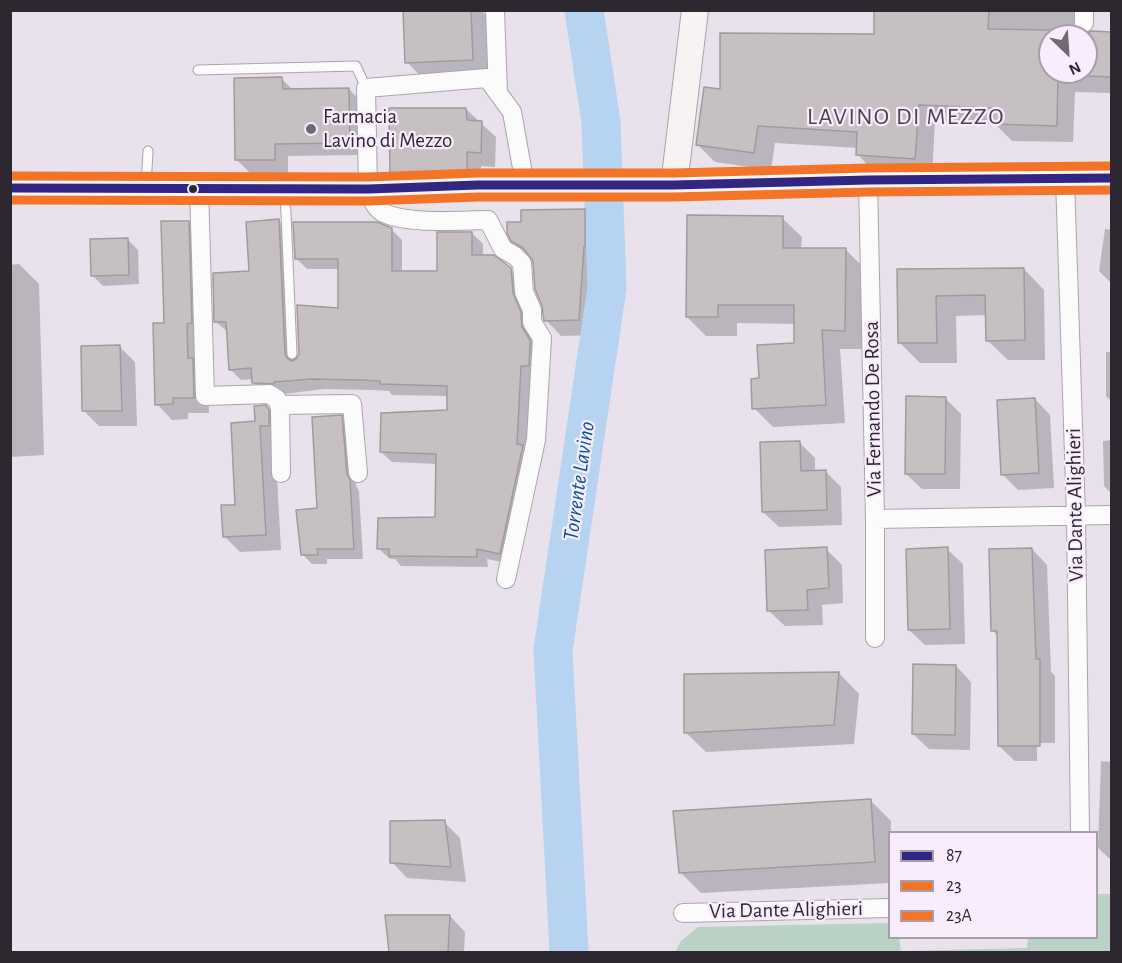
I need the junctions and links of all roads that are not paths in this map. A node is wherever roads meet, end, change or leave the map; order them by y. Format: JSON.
{"nodes":[{"id":1,"x":495,"y":10,"type":"edge"},
{"id":2,"x":695,"y":10,"type":"edge"},
{"id":3,"x":198,"y":70,"type":"dead end"},
{"id":4,"x":366,"y":88,"type":"junction"},
{"id":5,"x":498,"y":93,"type":"junction"},
{"id":6,"x":148,"y":151,"type":"dead end"},
{"id":7,"x":1112,"y":178,"type":"edge"},
{"id":8,"x":1065,"y":179,"type":"junction"},
{"id":9,"x":868,"y":180,"type":"junction"},
{"id":10,"x":525,"y":185,"type":"junction"},
{"id":11,"x":666,"y":185,"type":"junction"},
{"id":12,"x":10,"y":188,"type":"edge"},
{"id":13,"x":146,"y":188,"type":"junction"},
{"id":14,"x":200,"y":188,"type":"junction"},
{"id":15,"x":285,"y":188,"type":"junction"},
{"id":16,"x":368,"y":189,"type":"junction"},
{"id":17,"x":292,"y":354,"type":"dead end"},
{"id":18,"x":279,"y":405,"type":"junction"},
{"id":19,"x":281,"y":473,"type":"dead end"},
{"id":20,"x":358,"y":473,"type":"dead end"},
{"id":21,"x":1112,"y":515,"type":"edge"},
{"id":22,"x":1076,"y":516,"type":"junction"},
{"id":23,"x":875,"y":519,"type":"junction"},
{"id":24,"x":506,"y":579,"type":"dead end"},
{"id":25,"x":875,"y":638,"type":"dead end"},
{"id":26,"x":1080,"y":831,"type":"edge"},
{"id":27,"x":888,"y":908,"type":"edge"},
{"id":28,"x":683,"y":913,"type":"dead end"}],
"edges":[{"from":1,"to":5,"type":"street"},
{"from":2,"to":11,"type":"main road"},
{"from":3,"to":4,"type":"lane"},
{"from":4,"to":5,"type":"street"},
{"from":4,"to":16,"type":"street"},
{"from":5,"to":10,"type":"street"},
{"from":6,"to":13,"type":"lane"},
{"from":7,"to":8,"type":"main road"},
{"from":8,"to":9,"type":"main road"},
{"from":8,"to":22,"type":"street","name":"Via Dante Alighieri"},
{"from":9,"to":11,"type":"main road"},
{"from":9,"to":23,"type":"street","name":"Via Fernando De Rosa"},
{"from":10,"to":11,"type":"main road"},
{"from":10,"to":16,"type":"main road"},
{"from":12,"to":13,"type":"main road"},
{"from":13,"to":14,"type":"main road"},
{"from":14,"to":15,"type":"main road"},
{"from":14,"to":18,"type":"street"},
{"from":15,"to":16,"type":"main road"},
{"from":15,"to":17,"type":"lane"},
{"from":16,"to":24,"type":"street"},
{"from":18,"to":19,"type":"street"},
{"from":18,"to":20,"type":"street"},
{"from":21,"to":22,"type":"street"},
{"from":22,"to":23,"type":"street"},
{"from":22,"to":26,"type":"street","name":"Via Dante Alighieri"},
{"from":23,"to":25,"type":"street","name":"Via Fernando De Rosa"},
{"from":27,"to":28,"type":"street","name":"Via Dante Alighieri"}]}
